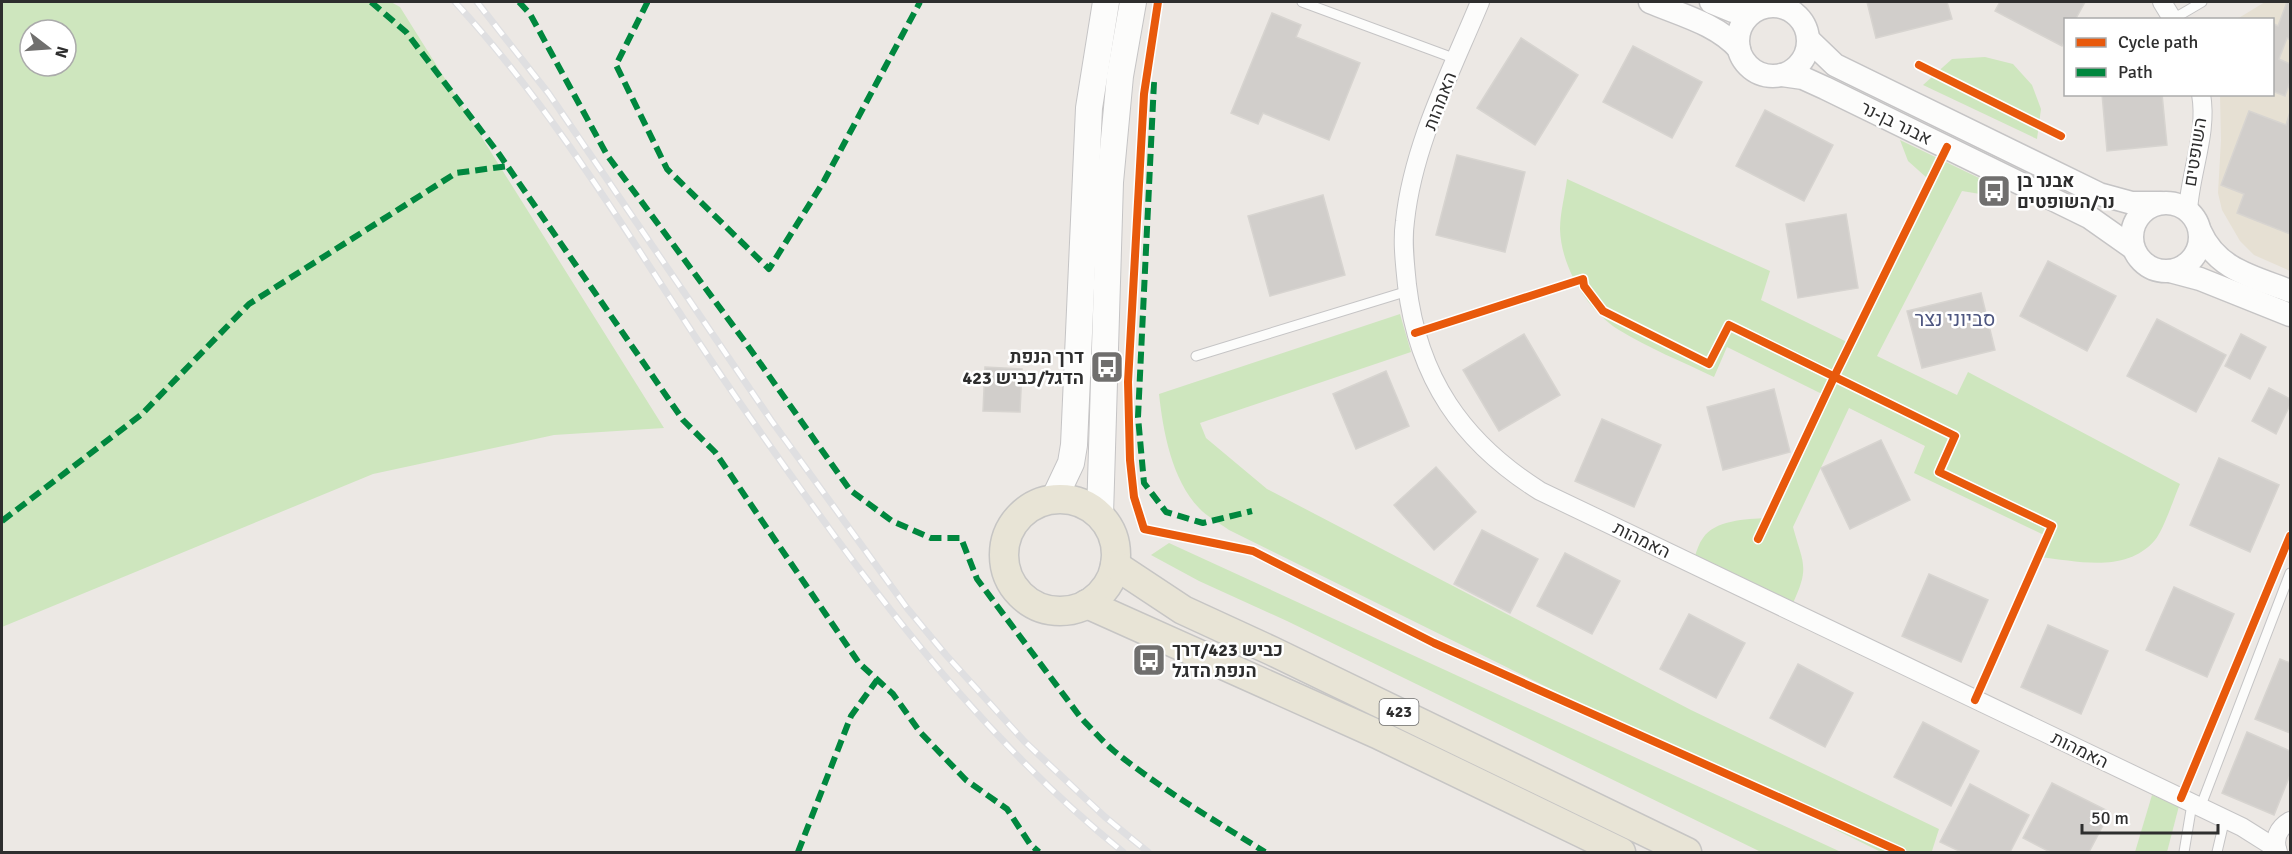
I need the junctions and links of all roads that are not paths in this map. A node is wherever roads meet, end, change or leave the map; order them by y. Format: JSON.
{"nodes":[{"id":1,"x":1106,"y":2,"type":"edge"},
{"id":2,"x":1132,"y":2,"type":"edge"},
{"id":3,"x":1302,"y":2,"type":"edge"},
{"id":4,"x":1480,"y":2,"type":"edge"},
{"id":5,"x":1650,"y":2,"type":"edge"},
{"id":6,"x":1711,"y":2,"type":"edge"},
{"id":7,"x":2162,"y":2,"type":"edge"},
{"id":8,"x":2202,"y":2,"type":"edge"},
{"id":9,"x":1764,"y":7,"type":"edge"},
{"id":10,"x":2173,"y":18,"type":"edge"},
{"id":11,"x":2177,"y":18,"type":"edge"},
{"id":12,"x":1809,"y":40,"type":"junction"},
{"id":13,"x":1739,"y":50,"type":"junction"},
{"id":14,"x":1456,"y":59,"type":"junction"},
{"id":15,"x":1782,"y":75,"type":"junction"},
{"id":16,"x":2201,"y":96,"type":"edge"},
{"id":17,"x":2160,"y":203,"type":"junction"},
{"id":18,"x":2188,"y":211,"type":"junction"},
{"id":19,"x":2200,"y":231,"type":"junction"},
{"id":20,"x":2133,"y":248,"type":"junction"},
{"id":21,"x":2170,"y":271,"type":"junction"},
{"id":22,"x":1408,"y":291,"type":"junction"},
{"id":23,"x":2290,"y":291,"type":"edge"},
{"id":24,"x":2290,"y":315,"type":"edge"},
{"id":25,"x":1196,"y":356,"type":"dead end"},
{"id":26,"x":1054,"y":499,"type":"junction"},
{"id":27,"x":1100,"y":514,"type":"junction"},
{"id":28,"x":1115,"y":565,"type":"junction"},
{"id":29,"x":2290,"y":573,"type":"edge"},
{"id":30,"x":1087,"y":604,"type":"junction"},
{"id":31,"x":2196,"y":806,"type":"junction"},
{"id":32,"x":2224,"y":818,"type":"junction"},
{"id":33,"x":2281,"y":839,"type":"edge"},
{"id":34,"x":1621,"y":852,"type":"edge"},
{"id":35,"x":1686,"y":852,"type":"edge"},
{"id":36,"x":2184,"y":852,"type":"edge"},
{"id":37,"x":2217,"y":852,"type":"edge"}],
"edges":[{"from":1,"to":26,"type":"main road"},
{"from":2,"to":27,"type":"main road"},
{"from":3,"to":14,"type":"lane"},
{"from":4,"to":14,"type":"street","name":"האמהות"},
{"from":5,"to":13,"type":"street"},
{"from":6,"to":9,"type":"street"},
{"from":7,"to":10,"type":"street"},
{"from":8,"to":11,"type":"lane"},
{"from":9,"to":12,"type":"street"},
{"from":9,"to":13,"type":"street"},
{"from":12,"to":15,"type":"street"},
{"from":12,"to":17,"type":"street","name":"אבנר בן-נר"},
{"from":13,"to":15,"type":"street"},
{"from":14,"to":22,"type":"street","name":"האמהות"},
{"from":15,"to":20,"type":"street","name":"אבנר בן-נר"},
{"from":16,"to":18,"type":"street","name":"השופטים"},
{"from":17,"to":18,"type":"street"},
{"from":17,"to":20,"type":"street"},
{"from":18,"to":19,"type":"street"},
{"from":19,"to":21,"type":"street"},
{"from":19,"to":23,"type":"street"},
{"from":20,"to":21,"type":"street"},
{"from":21,"to":24,"type":"street"},
{"from":22,"to":25,"type":"lane"},
{"from":22,"to":31,"type":"street","name":"האמהות"},
{"from":26,"to":27,"type":"main road"},
{"from":26,"to":30,"type":"main road"},
{"from":27,"to":28,"type":"main road"},
{"from":28,"to":30,"type":"main road"},
{"from":28,"to":35,"type":"main road","number":"423"},
{"from":29,"to":31,"type":"lane"},
{"from":30,"to":34,"type":"main road","number":"423"},
{"from":31,"to":32,"type":"street","name":"האמהות"},
{"from":31,"to":36,"type":"lane"},
{"from":32,"to":33,"type":"street","name":"האמהות"},
{"from":32,"to":37,"type":"lane"}]}
